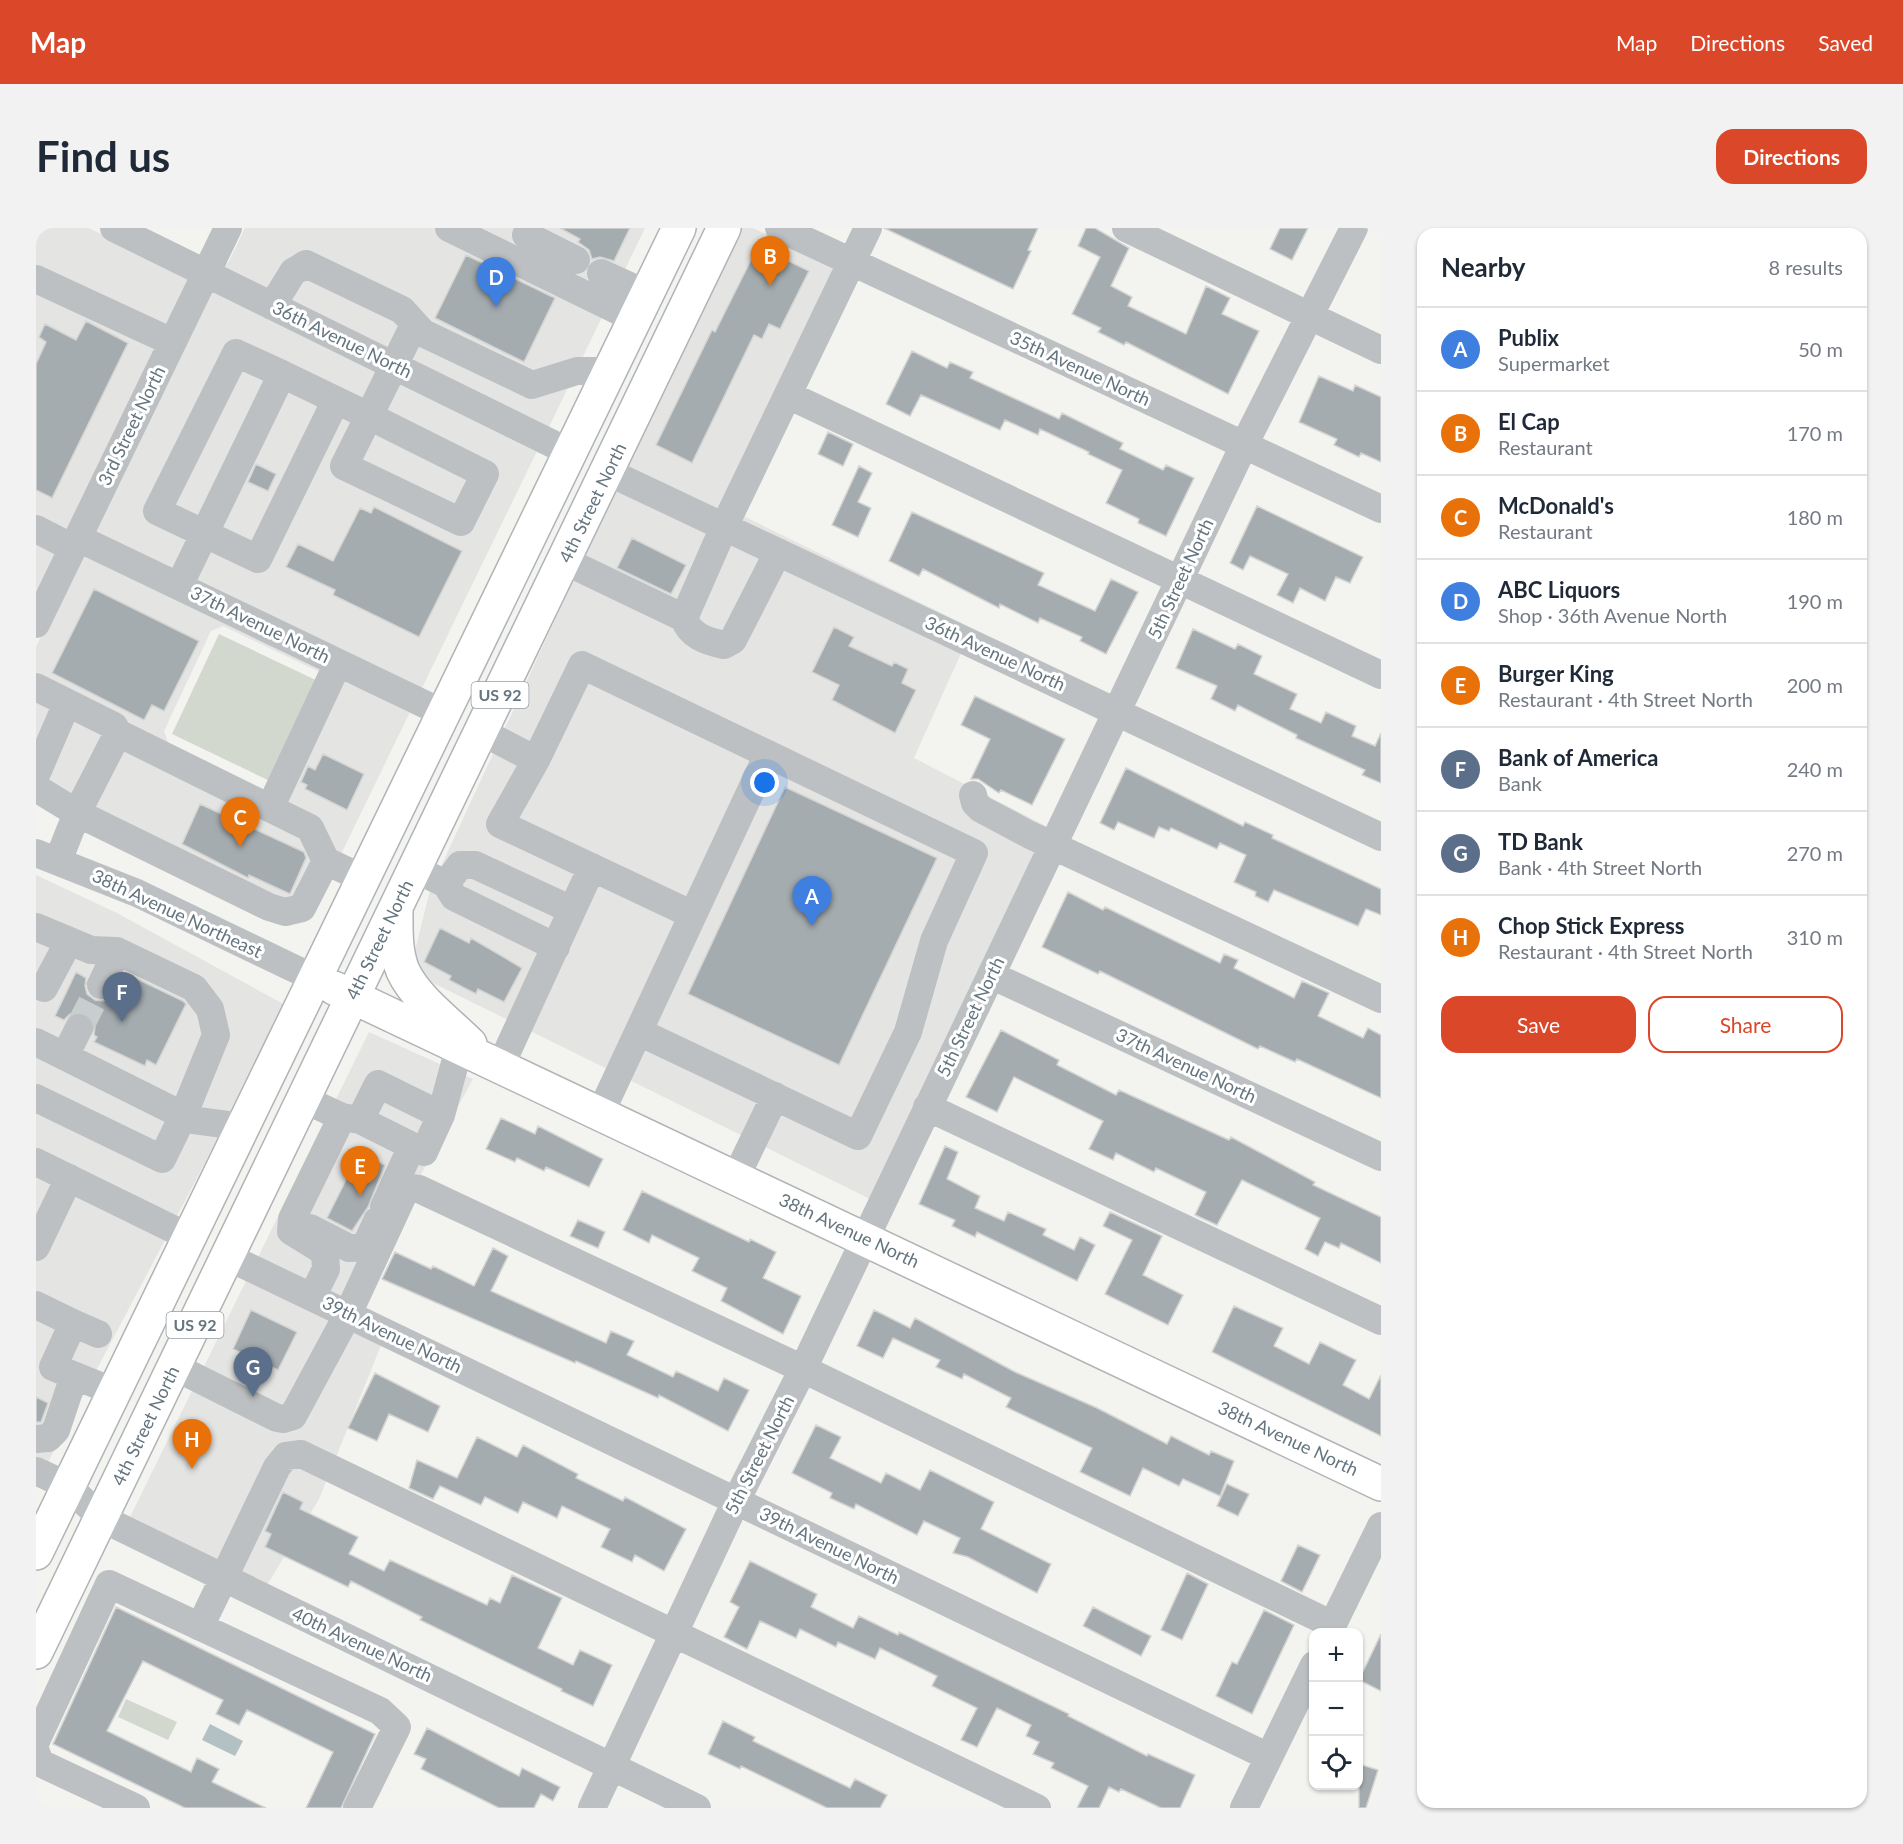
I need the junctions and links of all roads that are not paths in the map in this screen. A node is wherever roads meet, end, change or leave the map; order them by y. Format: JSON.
{"nodes":[{"id":1,"x":114,"y":228,"type":"edge"},
{"id":2,"x":228,"y":228,"type":"edge"},
{"id":3,"x":449,"y":228,"type":"edge"},
{"id":4,"x":679,"y":228,"type":"edge"},
{"id":5,"x":700,"y":228,"type":"edge"},
{"id":6,"x":724,"y":228,"type":"edge"},
{"id":7,"x":779,"y":228,"type":"edge"},
{"id":8,"x":868,"y":228,"type":"edge"},
{"id":9,"x":1126,"y":228,"type":"edge"},
{"id":10,"x":1354,"y":228,"type":"edge"},
{"id":11,"x":523,"y":241,"type":"edge"},
{"id":12,"x":576,"y":260,"type":"dead end"},
{"id":13,"x":851,"y":261,"type":"junction"},
{"id":14,"x":601,"y":273,"type":"dead end"},
{"id":15,"x":206,"y":274,"type":"junction"},
{"id":16,"x":36,"y":279,"type":"edge"},
{"id":17,"x":272,"y":306,"type":"junction"},
{"id":18,"x":641,"y":306,"type":"junction"},
{"id":19,"x":1310,"y":316,"type":"junction"},
{"id":20,"x":414,"y":325,"type":"junction"},
{"id":21,"x":172,"y":342,"type":"junction"},
{"id":22,"x":1381,"y":350,"type":"edge"},
{"id":23,"x":395,"y":367,"type":"junction"},
{"id":24,"x":609,"y":371,"type":"junction"},
{"id":25,"x":282,"y":374,"type":"junction"},
{"id":26,"x":788,"y":395,"type":"junction"},
{"id":27,"x":336,"y":400,"type":"junction"},
{"id":28,"x":369,"y":416,"type":"junction"},
{"id":29,"x":1244,"y":445,"type":"junction"},
{"id":30,"x":569,"y":452,"type":"junction"},
{"id":31,"x":608,"y":472,"type":"junction"},
{"id":32,"x":1381,"y":509,"type":"edge"},
{"id":33,"x":724,"y":526,"type":"junction"},
{"id":34,"x":36,"y":529,"type":"edge"},
{"id":35,"x":205,"y":533,"type":"junction"},
{"id":36,"x":75,"y":543,"type":"junction"},
{"id":37,"x":778,"y":552,"type":"junction"},
{"id":38,"x":517,"y":560,"type":"junction"},
{"id":39,"x":565,"y":561,"type":"junction"},
{"id":40,"x":1181,"y":580,"type":"junction"},
{"id":41,"x":179,"y":586,"type":"junction"},
{"id":42,"x":684,"y":618,"type":"junction"},
{"id":43,"x":36,"y":624,"type":"edge"},
{"id":44,"x":338,"y":663,"type":"junction"},
{"id":45,"x":1381,"y":675,"type":"edge"},
{"id":46,"x":36,"y":687,"type":"edge"},
{"id":47,"x":68,"y":703,"type":"junction"},
{"id":48,"x":1118,"y":712,"type":"junction"},
{"id":49,"x":443,"y":713,"type":"junction"},
{"id":50,"x":482,"y":732,"type":"junction"},
{"id":51,"x":118,"y":733,"type":"junction"},
{"id":52,"x":768,"y":754,"type":"junction"},
{"id":53,"x":536,"y":760,"type":"junction"},
{"id":54,"x":36,"y":775,"type":"edge"},
{"id":55,"x":36,"y":788,"type":"edge"},
{"id":56,"x":973,"y":795,"type":"dead end"},
{"id":57,"x":270,"y":808,"type":"junction"},
{"id":58,"x":77,"y":813,"type":"junction"},
{"id":59,"x":1381,"y":837,"type":"edge"},
{"id":60,"x":1054,"y":844,"type":"junction"},
{"id":61,"x":47,"y":857,"type":"edge"},
{"id":62,"x":326,"y":861,"type":"junction"},
{"id":63,"x":592,"y":867,"type":"junction"},
{"id":64,"x":415,"y":869,"type":"junction"},
{"id":65,"x":364,"y":879,"type":"junction"},
{"id":66,"x":446,"y":884,"type":"junction"},
{"id":67,"x":396,"y":909,"type":"junction"},
{"id":68,"x":572,"y":910,"type":"junction"},
{"id":69,"x":693,"y":915,"type":"junction"},
{"id":70,"x":36,"y":927,"type":"edge"},
{"id":71,"x":69,"y":941,"type":"junction"},
{"id":72,"x":556,"y":947,"type":"junction"},
{"id":73,"x":117,"y":951,"type":"junction"},
{"id":74,"x":991,"y":975,"type":"junction"},
{"id":75,"x":316,"y":979,"type":"junction"},
{"id":76,"x":101,"y":984,"type":"tunnel mouth"},
{"id":77,"x":39,"y":993,"type":"edge"},
{"id":78,"x":352,"y":997,"type":"junction"},
{"id":79,"x":1381,"y":999,"type":"edge"},
{"id":80,"x":79,"y":1028,"type":"tunnel mouth"},
{"id":81,"x":639,"y":1032,"type":"junction"},
{"id":82,"x":36,"y":1042,"type":"edge"},
{"id":83,"x":65,"y":1056,"type":"junction"},
{"id":84,"x":482,"y":1058,"type":"junction"},
{"id":85,"x":775,"y":1096,"type":"junction"},
{"id":86,"x":36,"y":1098,"type":"edge"},
{"id":87,"x":303,"y":1099,"type":"junction"},
{"id":88,"x":927,"y":1107,"type":"junction"},
{"id":89,"x":600,"y":1114,"type":"junction"},
{"id":90,"x":441,"y":1115,"type":"junction"},
{"id":91,"x":187,"y":1118,"type":"junction"},
{"id":92,"x":351,"y":1119,"type":"junction"},
{"id":93,"x":244,"y":1127,"type":"junction"},
{"id":94,"x":412,"y":1146,"type":"junction"},
{"id":95,"x":1381,"y":1157,"type":"edge"},
{"id":96,"x":36,"y":1162,"type":"edge"},
{"id":97,"x":69,"y":1178,"type":"junction"},
{"id":98,"x":736,"y":1178,"type":"junction"},
{"id":99,"x":292,"y":1218,"type":"junction"},
{"id":100,"x":39,"y":1234,"type":"edge"},
{"id":101,"x":191,"y":1238,"type":"junction"},
{"id":102,"x":864,"y":1238,"type":"junction"},
{"id":103,"x":228,"y":1257,"type":"junction"},
{"id":104,"x":312,"y":1297,"type":"junction"},
{"id":105,"x":36,"y":1305,"type":"edge"},
{"id":106,"x":348,"y":1314,"type":"junction"},
{"id":107,"x":1381,"y":1321,"type":"edge"},
{"id":108,"x":54,"y":1367,"type":"edge"},
{"id":109,"x":175,"y":1367,"type":"junction"},
{"id":110,"x":803,"y":1369,"type":"junction"},
{"id":111,"x":115,"y":1392,"type":"junction"},
{"id":112,"x":158,"y":1401,"type":"junction"},
{"id":113,"x":36,"y":1439,"type":"edge"},
{"id":114,"x":36,"y":1471,"type":"edge"},
{"id":115,"x":1381,"y":1484,"type":"edge"},
{"id":116,"x":68,"y":1486,"type":"junction"},
{"id":117,"x":736,"y":1501,"type":"junction"},
{"id":118,"x":101,"y":1518,"type":"junction"},
{"id":119,"x":1381,"y":1526,"type":"edge"},
{"id":120,"x":36,"y":1553,"type":"edge"},
{"id":121,"x":77,"y":1568,"type":"junction"},
{"id":122,"x":222,"y":1579,"type":"junction"},
{"id":123,"x":109,"y":1584,"type":"junction"},
{"id":124,"x":200,"y":1627,"type":"junction"},
{"id":125,"x":1329,"y":1628,"type":"edge"},
{"id":126,"x":1331,"y":1628,"type":"edge"},
{"id":127,"x":675,"y":1632,"type":"junction"},
{"id":128,"x":36,"y":1652,"type":"edge"},
{"id":129,"x":1309,"y":1675,"type":"edge"},
{"id":130,"x":36,"y":1741,"type":"edge"},
{"id":131,"x":36,"y":1752,"type":"edge"},
{"id":132,"x":1269,"y":1757,"type":"junction"},
{"id":133,"x":612,"y":1767,"type":"junction"},
{"id":134,"x":123,"y":1805,"type":"edge"},
{"id":135,"x":357,"y":1808,"type":"edge"},
{"id":136,"x":592,"y":1808,"type":"edge"},
{"id":137,"x":697,"y":1808,"type":"edge"},
{"id":138,"x":1037,"y":1808,"type":"edge"},
{"id":139,"x":1244,"y":1808,"type":"edge"}],
"edges":[{"from":1,"to":15,"type":"street","name":"36th Avenue North"},
{"from":2,"to":15,"type":"street","name":"3rd Street North"},
{"from":3,"to":11,"type":"street"},
{"from":4,"to":18,"type":"main road","number":"US 92"},
{"from":5,"to":31,"type":"main road"},
{"from":6,"to":31,"type":"main road","name":"4th Street North","number":"US 92"},
{"from":7,"to":13,"type":"street","name":"35th Avenue North"},
{"from":8,"to":13,"type":"street"},
{"from":9,"to":19,"type":"street"},
{"from":10,"to":19,"type":"street","name":"5th Street North"},
{"from":11,"to":12,"type":"street"},
{"from":11,"to":18,"type":"street"},
{"from":13,"to":26,"type":"street"},
{"from":13,"to":29,"type":"street","name":"35th Avenue North"},
{"from":14,"to":18,"type":"street"},
{"from":15,"to":17,"type":"street","name":"36th Avenue North"},
{"from":15,"to":21,"type":"street","name":"3rd Street North"},
{"from":16,"to":21,"type":"street"},
{"from":17,"to":20,"type":"street"},
{"from":17,"to":23,"type":"street","name":"36th Avenue North"},
{"from":18,"to":24,"type":"main road","number":"US 92"},
{"from":19,"to":22,"type":"street"},
{"from":19,"to":29,"type":"street","name":"5th Street North"},
{"from":20,"to":23,"type":"street"},
{"from":20,"to":24,"type":"street"},
{"from":21,"to":36,"type":"street","name":"3rd Street North"},
{"from":23,"to":28,"type":"street"},
{"from":23,"to":30,"type":"street","name":"36th Avenue North"},
{"from":24,"to":30,"type":"main road","number":"US 92"},
{"from":25,"to":27,"type":"street"},
{"from":25,"to":35,"type":"street"},
{"from":25,"to":35,"type":"street"},
{"from":26,"to":33,"type":"street"},
{"from":26,"to":40,"type":"street"},
{"from":27,"to":28,"type":"street"},
{"from":27,"to":35,"type":"street"},
{"from":28,"to":28,"type":"street"},
{"from":29,"to":32,"type":"street","name":"35th Avenue North"},
{"from":29,"to":40,"type":"street","name":"5th Street North"},
{"from":30,"to":38,"type":"main road","number":"US 92"},
{"from":31,"to":33,"type":"street","name":"36th Avenue North"},
{"from":31,"to":39,"type":"main road","name":"4th Street North","number":"US 92"},
{"from":33,"to":37,"type":"street","name":"36th Avenue North"},
{"from":33,"to":42,"type":"street"},
{"from":34,"to":36,"type":"street","name":"37th Avenue North"},
{"from":35,"to":41,"type":"street"},
{"from":36,"to":41,"type":"street","name":"37th Avenue North"},
{"from":36,"to":43,"type":"street","name":"3rd Street North"},
{"from":37,"to":42,"type":"street"},
{"from":37,"to":48,"type":"street","name":"36th Avenue North"},
{"from":38,"to":49,"type":"main road","number":"US 92"},
{"from":38,"to":50,"type":"main road"},
{"from":39,"to":42,"type":"street"},
{"from":39,"to":50,"type":"main road","name":"4th Street North","number":"US 92"},
{"from":40,"to":45,"type":"street"},
{"from":40,"to":48,"type":"street","name":"5th Street North"},
{"from":41,"to":44,"type":"street","name":"37th Avenue North"},
{"from":44,"to":49,"type":"street","name":"37th Avenue North"},
{"from":44,"to":57,"type":"street"},
{"from":46,"to":47,"type":"street"},
{"from":47,"to":51,"type":"street"},
{"from":47,"to":54,"type":"street"},
{"from":48,"to":59,"type":"street","name":"36th Avenue North"},
{"from":48,"to":60,"type":"street","name":"5th Street North"},
{"from":49,"to":65,"type":"main road","number":"US 92"},
{"from":50,"to":53,"type":"street"},
{"from":50,"to":64,"type":"main road","name":"4th Street North","number":"US 92"},
{"from":51,"to":57,"type":"street"},
{"from":51,"to":58,"type":"street"},
{"from":52,"to":53,"type":"street"},
{"from":52,"to":69,"type":"street"},
{"from":52,"to":85,"type":"street"},
{"from":53,"to":63,"type":"street"},
{"from":55,"to":58,"type":"street"},
{"from":56,"to":60,"type":"street"},
{"from":57,"to":62,"type":"street"},
{"from":58,"to":61,"type":"street"},
{"from":58,"to":62,"type":"street"},
{"from":60,"to":74,"type":"street","name":"5th Street North"},
{"from":60,"to":79,"type":"street"},
{"from":61,"to":75,"type":"street","name":"38th Avenue Northeast"},
{"from":62,"to":65,"type":"street"},
{"from":63,"to":68,"type":"street"},
{"from":63,"to":69,"type":"street"},
{"from":64,"to":66,"type":"street"},
{"from":64,"to":67,"type":"main road","name":"4th Street North","number":"US 92"},
{"from":65,"to":75,"type":"main road","number":"US 92"},
{"from":66,"to":68,"type":"street"},
{"from":66,"to":72,"type":"street"},
{"from":67,"to":78,"type":"main road","name":"4th Street North","number":"US 92"},
{"from":67,"to":84,"type":"main road"},
{"from":68,"to":72,"type":"street"},
{"from":69,"to":81,"type":"street"},
{"from":70,"to":71,"type":"street"},
{"from":71,"to":73,"type":"street"},
{"from":71,"to":77,"type":"street"},
{"from":72,"to":84,"type":"street"},
{"from":73,"to":76,"type":"street"},
{"from":73,"to":91,"type":"street"},
{"from":74,"to":88,"type":"street","name":"5th Street North"},
{"from":74,"to":95,"type":"street","name":"37th Avenue North"},
{"from":75,"to":78,"type":"main road","name":"38th Avenue North"},
{"from":75,"to":93,"type":"main road","number":"US 92"},
{"from":78,"to":84,"type":"main road","name":"38th Avenue North"},
{"from":78,"to":87,"type":"main road","name":"4th Street North","number":"US 92"},
{"from":80,"to":83,"type":"street"},
{"from":81,"to":85,"type":"street"},
{"from":81,"to":89,"type":"street"},
{"from":82,"to":83,"type":"street"},
{"from":83,"to":91,"type":"street"},
{"from":84,"to":89,"type":"main road","name":"38th Avenue North"},
{"from":84,"to":90,"type":"street"},
{"from":85,"to":98,"type":"street"},
{"from":86,"to":91,"type":"street"},
{"from":87,"to":92,"type":"street"},
{"from":87,"to":103,"type":"main road","name":"4th Street North","number":"US 92"},
{"from":88,"to":102,"type":"street","name":"5th Street North"},
{"from":88,"to":107,"type":"street"},
{"from":89,"to":98,"type":"main road","name":"38th Avenue North"},
{"from":90,"to":92,"type":"street"},
{"from":90,"to":94,"type":"street"},
{"from":91,"to":93,"type":"street"},
{"from":92,"to":94,"type":"street"},
{"from":92,"to":99,"type":"street"},
{"from":93,"to":101,"type":"main road","number":"US 92"},
{"from":94,"to":99,"type":"street"},
{"from":96,"to":97,"type":"street"},
{"from":97,"to":100,"type":"street"},
{"from":97,"to":101,"type":"street"},
{"from":98,"to":102,"type":"main road","name":"38th Avenue North"},
{"from":99,"to":104,"type":"street"},
{"from":101,"to":111,"type":"main road","number":"US 92"},
{"from":101,"to":112,"type":"main road"},
{"from":102,"to":110,"type":"street","name":"5th Street North"},
{"from":102,"to":115,"type":"main road","name":"38th Avenue North"},
{"from":103,"to":104,"type":"street","name":"39th Avenue North"},
{"from":103,"to":109,"type":"main road","name":"4th Street North","number":"US 92"},
{"from":104,"to":106,"type":"street","name":"39th Avenue North"},
{"from":105,"to":108,"type":"street"},
{"from":106,"to":109,"type":"street"},
{"from":106,"to":110,"type":"street"},
{"from":106,"to":117,"type":"street","name":"39th Avenue North"},
{"from":108,"to":111,"type":"street"},
{"from":108,"to":113,"type":"street"},
{"from":109,"to":112,"type":"main road","name":"4th Street North","number":"US 92"},
{"from":110,"to":117,"type":"street","name":"5th Street North"},
{"from":110,"to":125,"type":"street"},
{"from":111,"to":116,"type":"main road","number":"US 92"},
{"from":112,"to":118,"type":"main road","name":"4th Street North","number":"US 92"},
{"from":114,"to":116,"type":"street","name":"40th Avenue North"},
{"from":116,"to":118,"type":"street","name":"40th Avenue North"},
{"from":116,"to":120,"type":"main road","number":"US 92"},
{"from":117,"to":127,"type":"street","name":"5th Street North"},
{"from":117,"to":132,"type":"street","name":"39th Avenue North"},
{"from":118,"to":121,"type":"main road","name":"4th Street North","number":"US 92"},
{"from":118,"to":122,"type":"street","name":"40th Avenue North"},
{"from":119,"to":126,"type":"street"},
{"from":121,"to":123,"type":"street"},
{"from":121,"to":128,"type":"main road","name":"4th Street North","number":"US 92"},
{"from":122,"to":124,"type":"street"},
{"from":122,"to":127,"type":"street"},
{"from":122,"to":133,"type":"street","name":"40th Avenue North"},
{"from":123,"to":124,"type":"street"},
{"from":123,"to":130,"type":"street"},
{"from":124,"to":135,"type":"street"},
{"from":127,"to":133,"type":"street","name":"5th Street North"},
{"from":127,"to":138,"type":"street"},
{"from":129,"to":132,"type":"street"},
{"from":131,"to":134,"type":"street"},
{"from":132,"to":139,"type":"street"},
{"from":133,"to":136,"type":"street","name":"5th Street North"},
{"from":133,"to":137,"type":"street","name":"40th Avenue North"}]}
